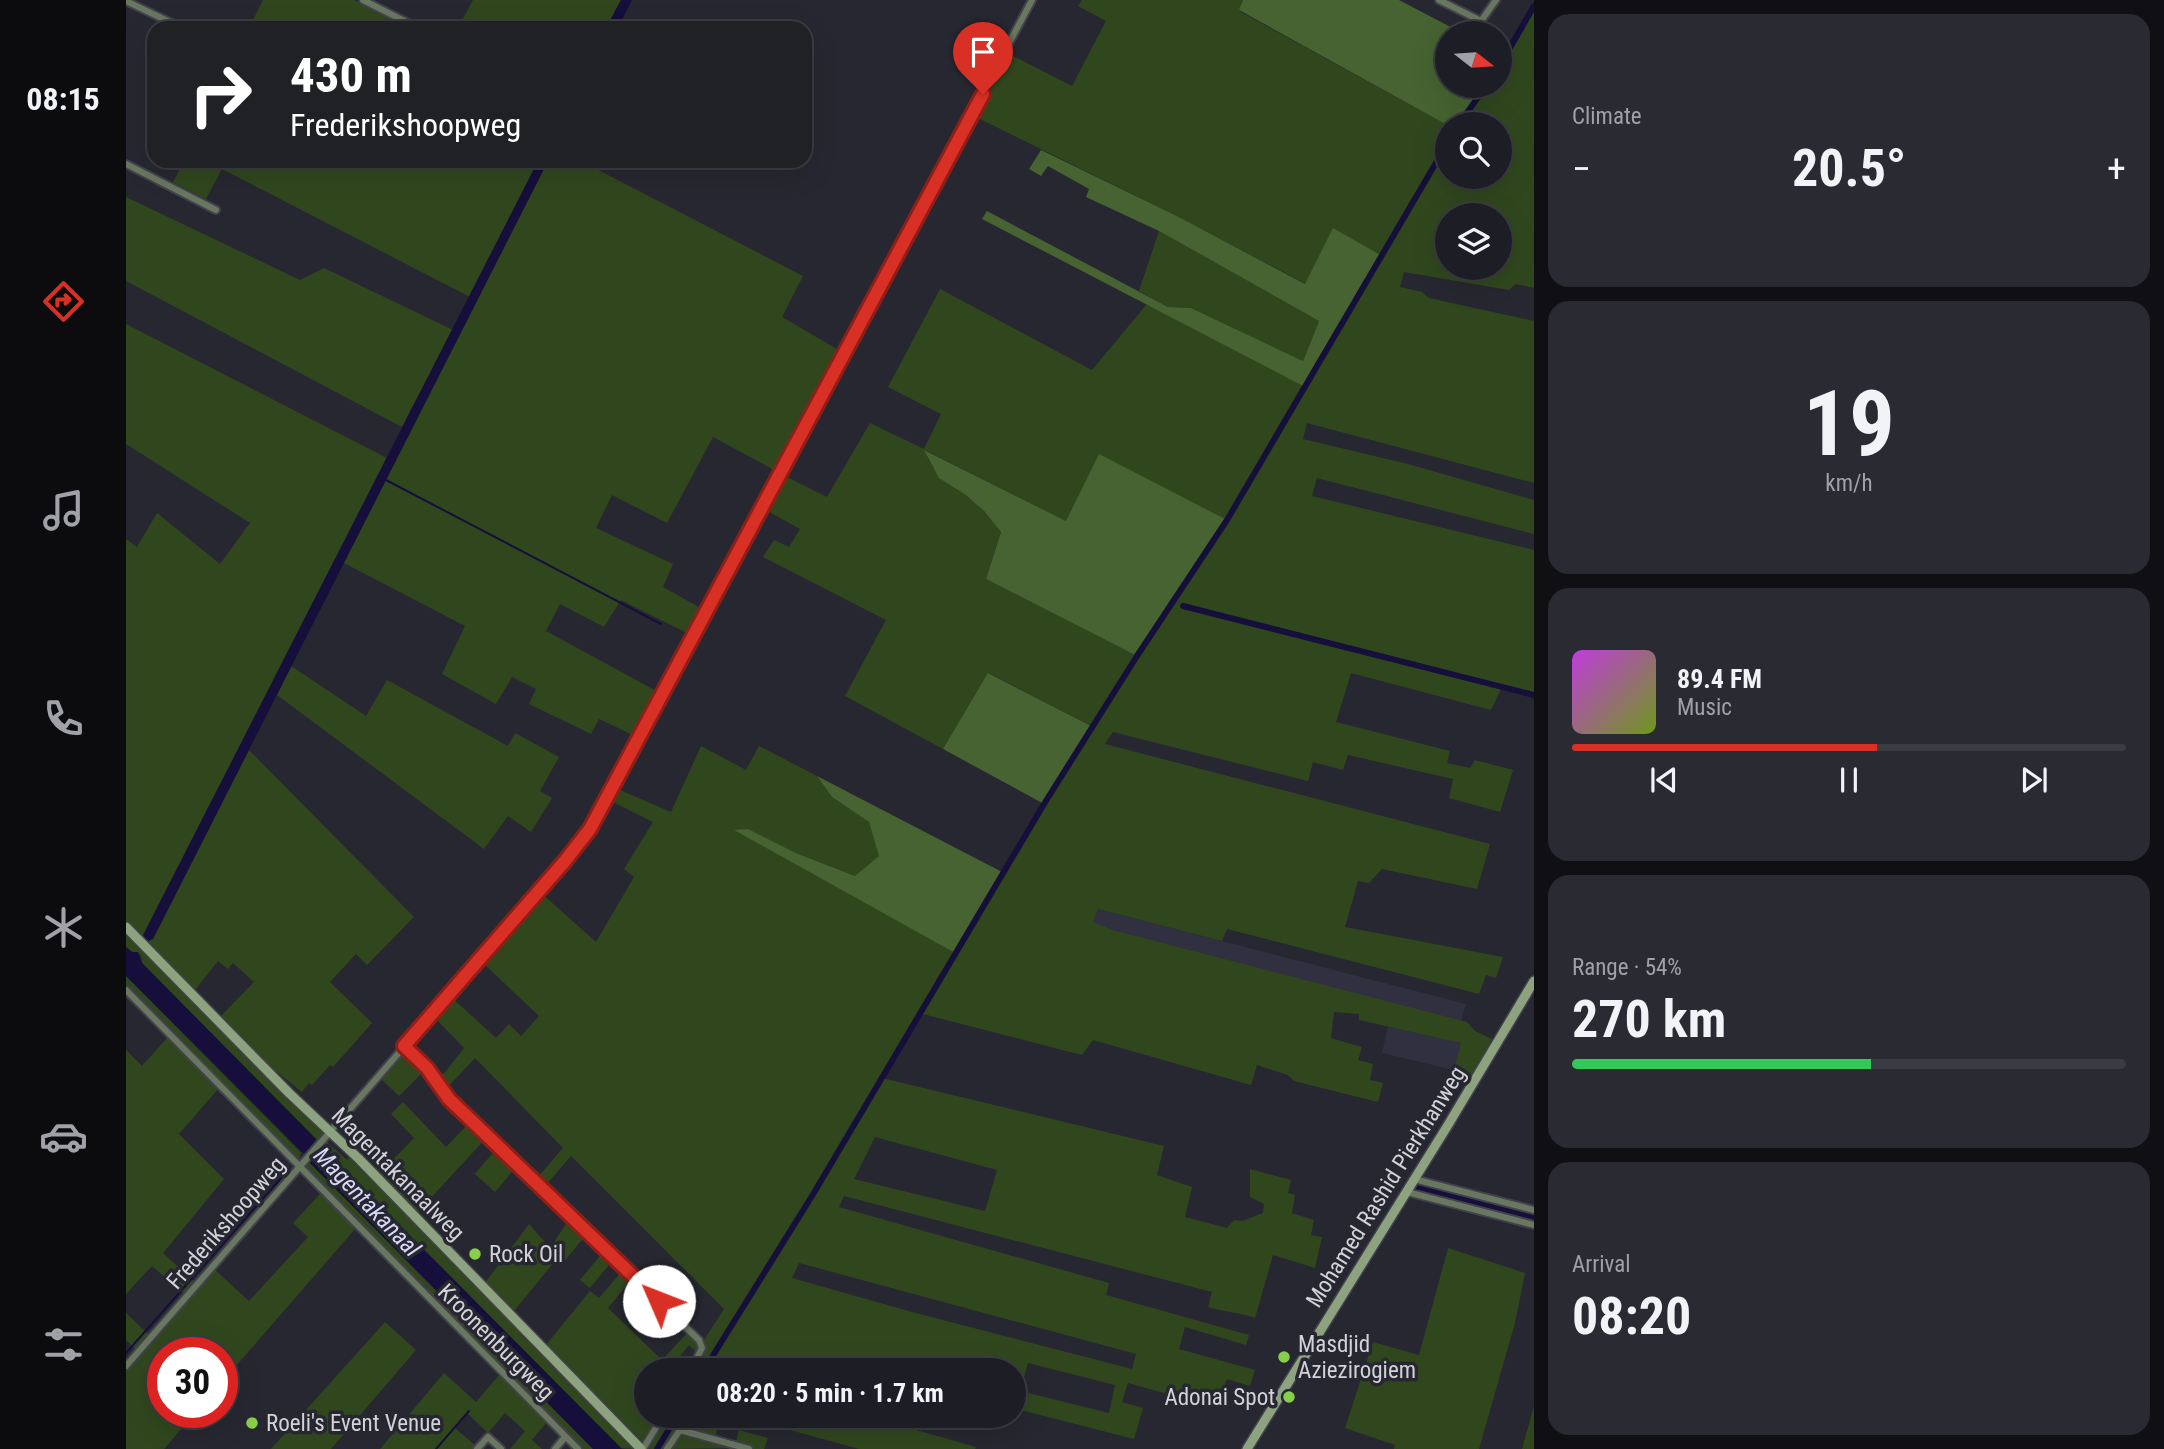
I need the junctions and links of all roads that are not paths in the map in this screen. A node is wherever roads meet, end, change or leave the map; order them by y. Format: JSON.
{"nodes":[{"id":1,"x":363,"y":0,"type":"edge"},
{"id":2,"x":1032,"y":0,"type":"edge"},
{"id":3,"x":1439,"y":0,"type":"edge"},
{"id":4,"x":1496,"y":0,"type":"edge"},
{"id":5,"x":126,"y":1,"type":"edge"},
{"id":6,"x":167,"y":21,"type":"edge"},
{"id":7,"x":404,"y":21,"type":"edge"},
{"id":8,"x":126,"y":164,"type":"edge"},
{"id":9,"x":216,"y":209,"type":"dead end"},
{"id":10,"x":126,"y":927,"type":"edge"},
{"id":11,"x":1534,"y":981,"type":"edge"},
{"id":12,"x":126,"y":990,"type":"edge"},
{"id":13,"x":404,"y":1046,"type":"junction"},
{"id":14,"x":327,"y":1134,"type":"junction"},
{"id":15,"x":299,"y":1167,"type":"junction"},
{"id":16,"x":1415,"y":1179,"type":"junction"},
{"id":17,"x":1407,"y":1192,"type":"junction"},
{"id":18,"x":1534,"y":1210,"type":"edge"},
{"id":19,"x":1534,"y":1225,"type":"edge"},
{"id":20,"x":697,"y":1358,"type":"edge"},
{"id":21,"x":126,"y":1366,"type":"edge"},
{"id":22,"x":655,"y":1428,"type":"edge"},
{"id":23,"x":565,"y":1437,"type":"junction"},
{"id":24,"x":477,"y":1449,"type":"edge"},
{"id":25,"x":501,"y":1449,"type":"edge"},
{"id":26,"x":555,"y":1449,"type":"edge"},
{"id":27,"x":578,"y":1449,"type":"edge"},
{"id":28,"x":642,"y":1449,"type":"edge"},
{"id":29,"x":667,"y":1449,"type":"edge"},
{"id":30,"x":749,"y":1449,"type":"edge"},
{"id":31,"x":1247,"y":1449,"type":"edge"}],
"edges":[{"from":1,"to":7,"type":"street"},
{"from":2,"to":13,"type":"street","name":"Frederikshoopweg"},
{"from":3,"to":4,"type":"street"},
{"from":5,"to":6,"type":"street"},
{"from":8,"to":9,"type":"street"},
{"from":10,"to":14,"type":"street","name":"Magentakanaalweg"},
{"from":11,"to":16,"type":"street","name":"Mohamed Rashid Pierkhanweg"},
{"from":12,"to":15,"type":"street","name":"Kroonenburgweg"},
{"from":13,"to":14,"type":"street","name":"Frederikshoopweg"},
{"from":13,"to":20,"type":"street"},
{"from":14,"to":15,"type":"street","name":"Frederikshoopweg"},
{"from":14,"to":28,"type":"street","name":"Magentakanaalweg"},
{"from":15,"to":21,"type":"street","name":"Frederikshoopweg"},
{"from":15,"to":23,"type":"street","name":"Kroonenburgweg"},
{"from":16,"to":17,"type":"street","name":"Mohamed Rashid Pierkhanweg"},
{"from":16,"to":18,"type":"street"},
{"from":17,"to":19,"type":"street"},
{"from":17,"to":31,"type":"street","name":"Mohamed Rashid Pierkhanweg"},
{"from":22,"to":28,"type":"street"},
{"from":23,"to":26,"type":"street"},
{"from":23,"to":27,"type":"street","name":"Kroonenburgweg"},
{"from":24,"to":25,"type":"street"},
{"from":29,"to":30,"type":"street"}]}
